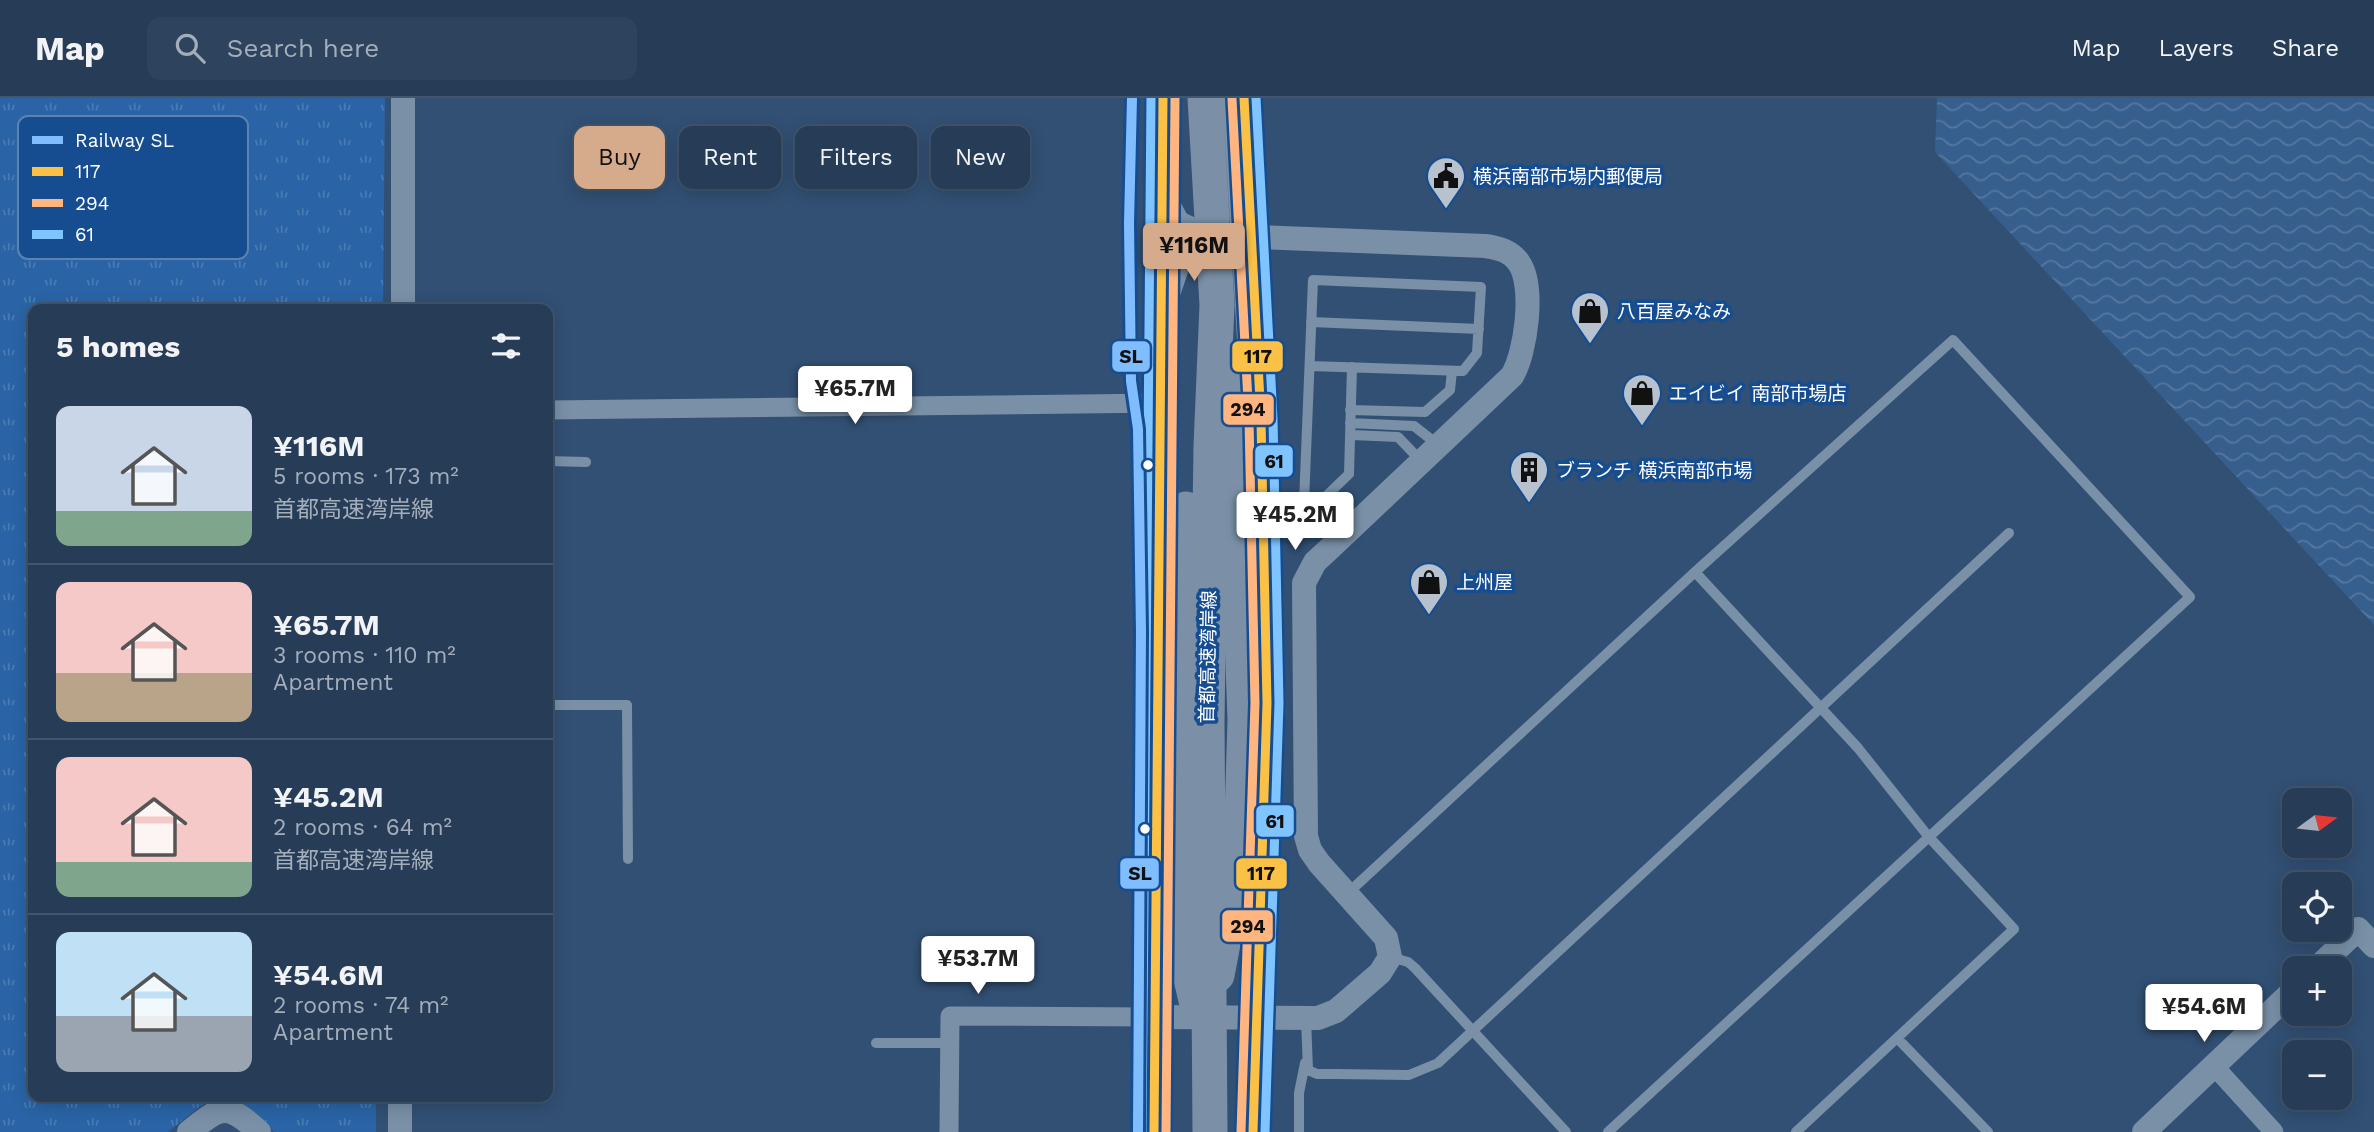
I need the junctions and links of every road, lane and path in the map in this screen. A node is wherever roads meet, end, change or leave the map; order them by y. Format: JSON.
{"nodes":[{"id":1,"x":403,"y":98,"type":"edge"},
{"id":2,"x":1163,"y":98,"type":"edge"},
{"id":3,"x":1205,"y":98,"type":"edge"},
{"id":4,"x":1242,"y":98,"type":"edge"},
{"id":5,"x":1163,"y":195,"type":"junction"},
{"id":6,"x":1205,"y":235,"type":"junction"},
{"id":7,"x":1252,"y":238,"type":"junction"},
{"id":8,"x":403,"y":304,"type":"edge"},
{"id":9,"x":1162,"y":312,"type":"junction"},
{"id":10,"x":1311,"y":322,"type":"junction"},
{"id":11,"x":1479,"y":329,"type":"junction"},
{"id":12,"x":1310,"y":366,"type":"junction"},
{"id":13,"x":1352,"y":367,"type":"junction"},
{"id":14,"x":1218,"y":369,"type":"junction"},
{"id":15,"x":1452,"y":372,"type":"junction"},
{"id":16,"x":1163,"y":403,"type":"junction"},
{"id":17,"x":553,"y":410,"type":"edge"},
{"id":18,"x":1350,"y":410,"type":"junction"},
{"id":19,"x":1350,"y":423,"type":"junction"},
{"id":20,"x":1352,"y":435,"type":"junction"},
{"id":21,"x":1211,"y":454,"type":"junction"},
{"id":22,"x":1430,"y":454,"type":"junction"},
{"id":23,"x":553,"y":461,"type":"edge"},
{"id":24,"x":586,"y":462,"type":"dead end"},
{"id":25,"x":2009,"y":533,"type":"dead end"},
{"id":26,"x":1695,"y":572,"type":"junction"},
{"id":27,"x":553,"y":705,"type":"edge"},
{"id":28,"x":1928,"y":836,"type":"junction"},
{"id":29,"x":628,"y":859,"type":"dead end"},
{"id":30,"x":1348,"y":894,"type":"junction"},
{"id":31,"x":2374,"y":946,"type":"edge"},
{"id":32,"x":2330,"y":956,"type":"edge"},
{"id":33,"x":1390,"y":957,"type":"junction"},
{"id":34,"x":1216,"y":979,"type":"junction"},
{"id":35,"x":2282,"y":1001,"type":"edge"},
{"id":36,"x":1154,"y":1017,"type":"junction"},
{"id":37,"x":1259,"y":1019,"type":"junction"},
{"id":38,"x":1306,"y":1019,"type":"junction"},
{"id":39,"x":1204,"y":1027,"type":"junction"},
{"id":40,"x":1897,"y":1038,"type":"junction"},
{"id":41,"x":876,"y":1043,"type":"dead end"},
{"id":42,"x":950,"y":1043,"type":"junction"},
{"id":43,"x":1306,"y":1060,"type":"junction"},
{"id":44,"x":2214,"y":1066,"type":"junction"},
{"id":45,"x":1211,"y":1074,"type":"junction"},
{"id":46,"x":400,"y":1102,"type":"edge"},
{"id":47,"x":1210,"y":1123,"type":"edge"},
{"id":48,"x":188,"y":1132,"type":"edge"},
{"id":49,"x":259,"y":1132,"type":"edge"},
{"id":50,"x":400,"y":1132,"type":"edge"},
{"id":51,"x":949,"y":1132,"type":"edge"},
{"id":52,"x":1154,"y":1132,"type":"edge"},
{"id":53,"x":1253,"y":1132,"type":"edge"},
{"id":54,"x":1299,"y":1132,"type":"edge"},
{"id":55,"x":1566,"y":1132,"type":"edge"},
{"id":56,"x":1608,"y":1132,"type":"edge"},
{"id":57,"x":1796,"y":1132,"type":"edge"},
{"id":58,"x":1988,"y":1132,"type":"edge"},
{"id":59,"x":2144,"y":1132,"type":"edge"},
{"id":60,"x":2274,"y":1132,"type":"edge"}],
"edges":[{"from":1,"to":8,"type":"street"},
{"from":2,"to":5,"type":"highway"},
{"from":3,"to":14,"type":"highway","name":"首都高速湾岸線","bridge":true},
{"from":4,"to":7,"type":"highway"},
{"from":4,"to":53,"type":"highway","bridge":true},
{"from":5,"to":6,"type":"street"},
{"from":5,"to":9,"type":"highway"},
{"from":6,"to":7,"type":"street"},
{"from":6,"to":9,"type":"street"},
{"from":7,"to":22,"type":"street"},
{"from":7,"to":37,"type":"highway"},
{"from":9,"to":16,"type":"highway"},
{"from":10,"to":11,"type":"lane"},
{"from":10,"to":11,"type":"lane"},
{"from":10,"to":12,"type":"lane"},
{"from":11,"to":15,"type":"lane"},
{"from":12,"to":13,"type":"lane"},
{"from":12,"to":20,"type":"lane"},
{"from":13,"to":15,"type":"lane"},
{"from":13,"to":18,"type":"lane"},
{"from":14,"to":21,"type":"highway","name":"首都高速湾岸線","bridge":true},
{"from":14,"to":34,"type":"highway"},
{"from":14,"to":39,"type":"highway","bridge":true},
{"from":15,"to":18,"type":"lane"},
{"from":16,"to":17,"type":"street"},
{"from":16,"to":36,"type":"highway"},
{"from":18,"to":19,"type":"lane"},
{"from":19,"to":20,"type":"lane"},
{"from":19,"to":22,"type":"lane"},
{"from":20,"to":22,"type":"lane"},
{"from":21,"to":34,"type":"highway","bridge":true},
{"from":21,"to":39,"type":"highway","bridge":true},
{"from":21,"to":45,"type":"highway","name":"首都高速湾岸線","bridge":true},
{"from":22,"to":30,"type":"street"},
{"from":23,"to":24,"type":"lane"},
{"from":25,"to":43,"type":"lane","bridge":true},
{"from":26,"to":28,"type":"lane"},
{"from":26,"to":28,"type":"lane"},
{"from":26,"to":30,"type":"lane"},
{"from":27,"to":29,"type":"lane"},
{"from":28,"to":40,"type":"lane"},
{"from":28,"to":56,"type":"lane"},
{"from":30,"to":33,"type":"street"},
{"from":31,"to":32,"type":"street"},
{"from":33,"to":38,"type":"street"},
{"from":33,"to":55,"type":"lane"},
{"from":34,"to":47,"type":"highway","bridge":true},
{"from":35,"to":44,"type":"street"},
{"from":36,"to":37,"type":"street"},
{"from":36,"to":42,"type":"street"},
{"from":36,"to":52,"type":"highway"},
{"from":37,"to":38,"type":"street"},
{"from":37,"to":53,"type":"highway"},
{"from":38,"to":43,"type":"lane"},
{"from":39,"to":45,"type":"highway","bridge":true},
{"from":40,"to":57,"type":"lane"},
{"from":40,"to":58,"type":"lane"},
{"from":41,"to":42,"type":"lane"},
{"from":42,"to":51,"type":"street"},
{"from":43,"to":54,"type":"lane"},
{"from":44,"to":59,"type":"street"},
{"from":44,"to":60,"type":"street"},
{"from":45,"to":47,"type":"highway","name":"首都高速湾岸線","bridge":true},
{"from":46,"to":50,"type":"street"},
{"from":48,"to":49,"type":"street"}]}
